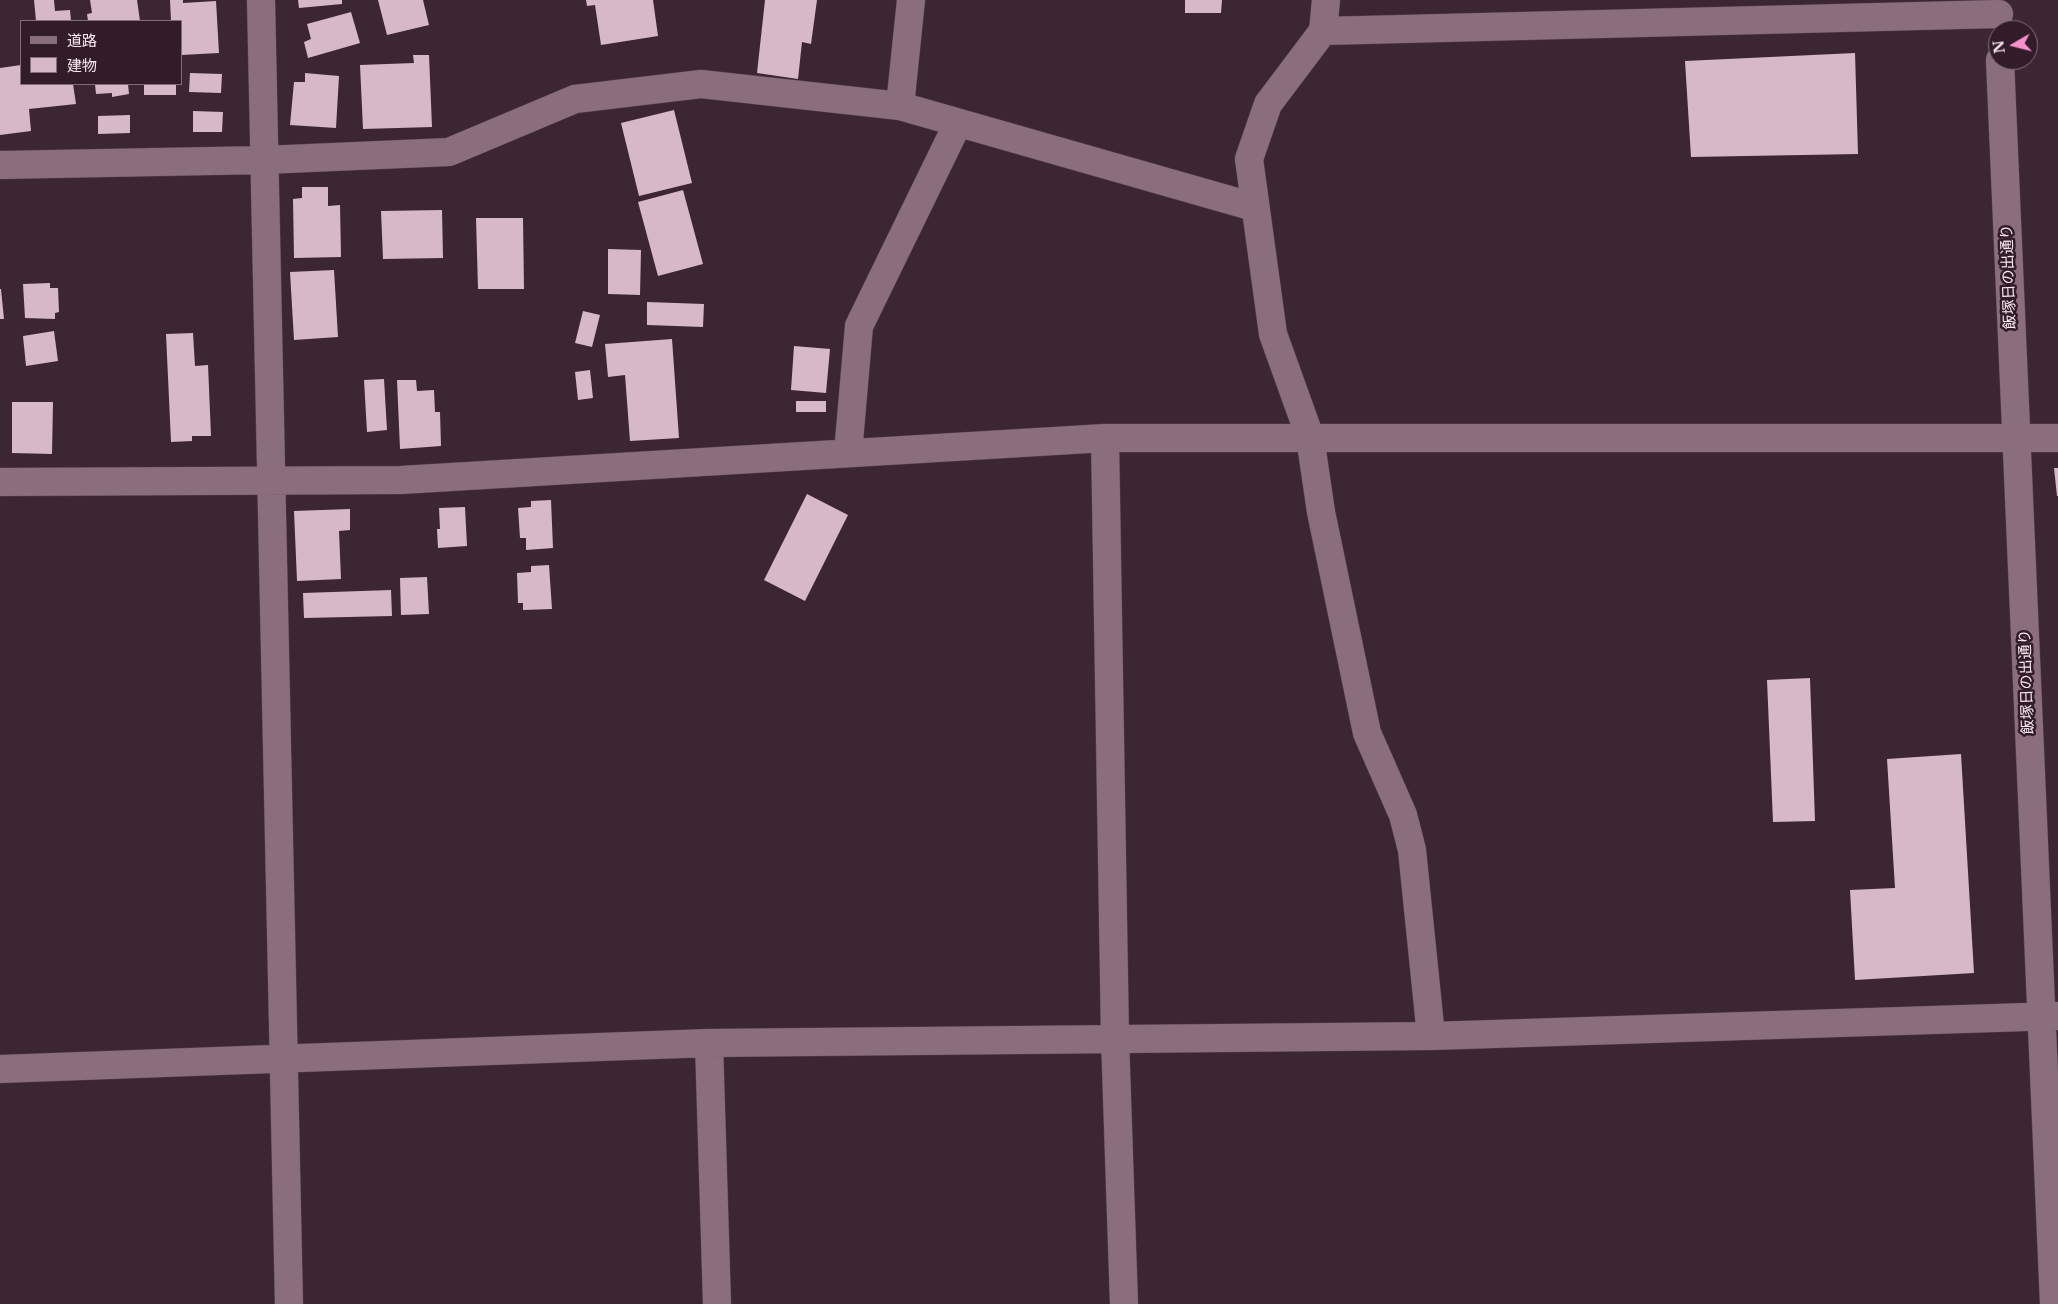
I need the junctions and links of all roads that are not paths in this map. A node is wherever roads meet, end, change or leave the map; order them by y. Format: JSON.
{"nodes":[{"id":1,"x":261,"y":0,"type":"edge"},
{"id":2,"x":911,"y":0,"type":"edge"},
{"id":3,"x":1326,"y":0,"type":"edge"},
{"id":4,"x":1998,"y":15,"type":"edge"},
{"id":5,"x":1324,"y":30,"type":"junction"},
{"id":6,"x":2000,"y":70,"type":"edge"},
{"id":7,"x":900,"y":106,"type":"junction"},
{"id":8,"x":958,"y":123,"type":"junction"},
{"id":9,"x":264,"y":160,"type":"junction"},
{"id":10,"x":0,"y":165,"type":"edge"},
{"id":11,"x":1254,"y":207,"type":"junction"},
{"id":12,"x":1310,"y":437,"type":"junction"},
{"id":13,"x":1105,"y":438,"type":"junction"},
{"id":14,"x":2058,"y":438,"type":"edge"},
{"id":15,"x":2016,"y":440,"type":"junction"},
{"id":16,"x":848,"y":453,"type":"junction"},
{"id":17,"x":272,"y":481,"type":"junction"},
{"id":18,"x":0,"y":482,"type":"edge"},
{"id":19,"x":2050,"y":1017,"type":"edge"},
{"id":20,"x":1431,"y":1036,"type":"junction"},
{"id":21,"x":1116,"y":1038,"type":"junction"},
{"id":22,"x":709,"y":1043,"type":"junction"},
{"id":23,"x":284,"y":1059,"type":"junction"},
{"id":24,"x":0,"y":1068,"type":"edge"},
{"id":25,"x":289,"y":1304,"type":"edge"},
{"id":26,"x":717,"y":1304,"type":"edge"},
{"id":27,"x":1124,"y":1304,"type":"edge"},
{"id":28,"x":2054,"y":1304,"type":"edge"}],
"edges":[{"from":1,"to":9,"type":"street"},
{"from":2,"to":7,"type":"street"},
{"from":3,"to":5,"type":"street"},
{"from":4,"to":5,"type":"street"},
{"from":5,"to":11,"type":"street"},
{"from":6,"to":15,"type":"street","name":"飯塚日の出通り"},
{"from":7,"to":8,"type":"street"},
{"from":7,"to":9,"type":"street"},
{"from":8,"to":11,"type":"street"},
{"from":8,"to":16,"type":"street"},
{"from":9,"to":10,"type":"street"},
{"from":9,"to":17,"type":"street"},
{"from":11,"to":12,"type":"street"},
{"from":12,"to":13,"type":"street"},
{"from":12,"to":15,"type":"street"},
{"from":12,"to":20,"type":"street"},
{"from":13,"to":16,"type":"street"},
{"from":13,"to":21,"type":"street"},
{"from":14,"to":15,"type":"street"},
{"from":15,"to":19,"type":"street","name":"飯塚日の出通り"},
{"from":16,"to":17,"type":"street"},
{"from":17,"to":18,"type":"street"},
{"from":17,"to":23,"type":"street"},
{"from":19,"to":20,"type":"street"},
{"from":19,"to":28,"type":"street","name":"飯塚日の出通り"},
{"from":20,"to":21,"type":"street"},
{"from":21,"to":22,"type":"street"},
{"from":21,"to":27,"type":"street"},
{"from":22,"to":23,"type":"street"},
{"from":22,"to":26,"type":"street"},
{"from":23,"to":24,"type":"street"},
{"from":23,"to":25,"type":"street"}]}
